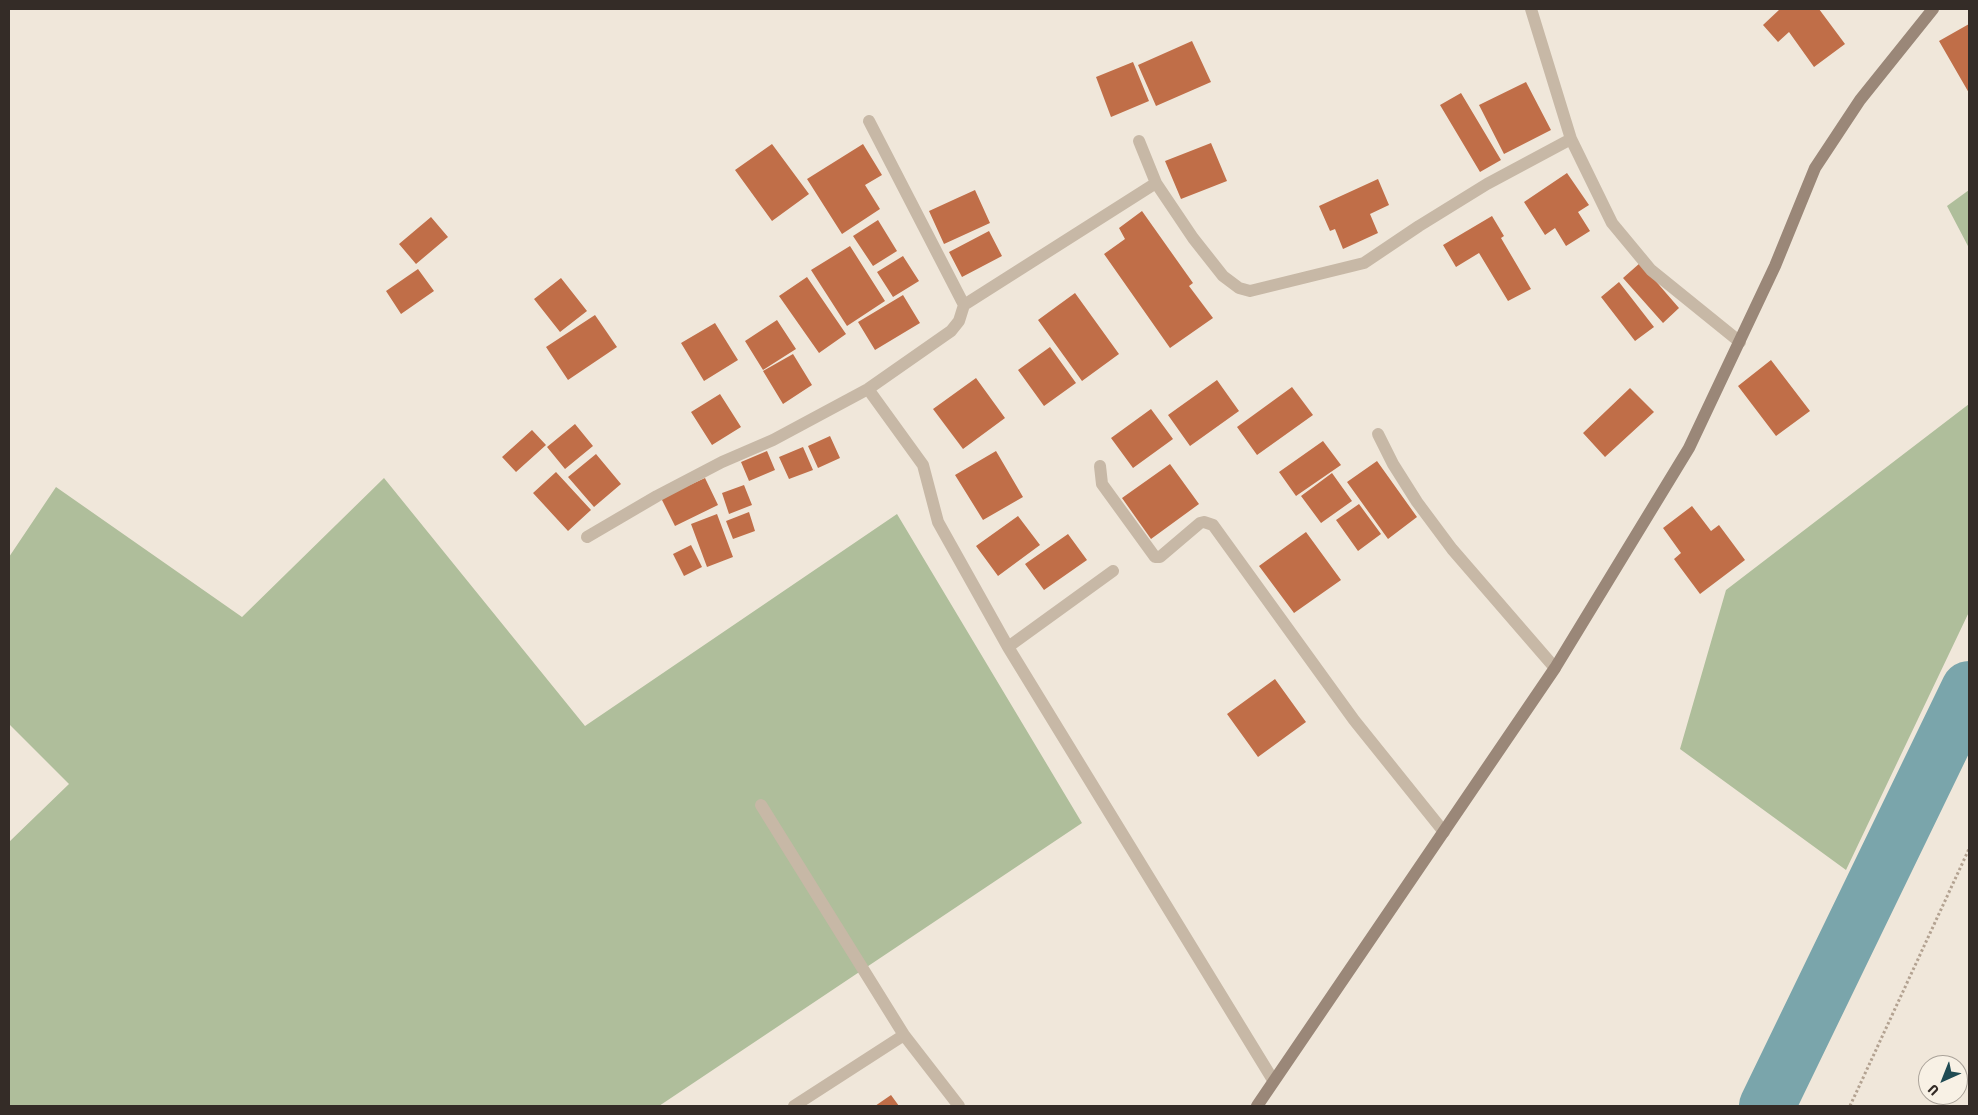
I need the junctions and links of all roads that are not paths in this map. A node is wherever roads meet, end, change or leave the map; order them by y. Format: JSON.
{"nodes":[{"id":1,"x":1531,"y":9,"type":"edge"},
{"id":2,"x":1933,"y":9,"type":"edge"},
{"id":3,"x":869,"y":121,"type":"dead end"},
{"id":4,"x":1571,"y":139,"type":"junction"},
{"id":5,"x":1139,"y":141,"type":"dead end"},
{"id":6,"x":1156,"y":183,"type":"junction"},
{"id":7,"x":964,"y":305,"type":"junction"},
{"id":8,"x":1740,"y":342,"type":"junction"},
{"id":9,"x":868,"y":389,"type":"junction"},
{"id":10,"x":1378,"y":434,"type":"dead end"},
{"id":11,"x":1100,"y":466,"type":"dead end"},
{"id":12,"x":588,"y":537,"type":"dead end"},
{"id":13,"x":1113,"y":571,"type":"dead end"},
{"id":14,"x":1008,"y":646,"type":"junction"},
{"id":15,"x":1555,"y":668,"type":"junction"},
{"id":16,"x":761,"y":806,"type":"dead end"},
{"id":17,"x":1444,"y":832,"type":"junction"},
{"id":18,"x":904,"y":1035,"type":"junction"},
{"id":19,"x":1273,"y":1080,"type":"junction"},
{"id":20,"x":794,"y":1106,"type":"edge"},
{"id":21,"x":959,"y":1106,"type":"edge"},
{"id":22,"x":1257,"y":1106,"type":"edge"}],
"edges":[{"from":1,"to":4,"type":"street"},
{"from":2,"to":8,"type":"street"},
{"from":3,"to":7,"type":"street"},
{"from":4,"to":6,"type":"street"},
{"from":4,"to":8,"type":"street"},
{"from":5,"to":6,"type":"street"},
{"from":6,"to":7,"type":"street"},
{"from":7,"to":9,"type":"street"},
{"from":8,"to":15,"type":"street"},
{"from":9,"to":12,"type":"street"},
{"from":9,"to":14,"type":"street"},
{"from":10,"to":15,"type":"street"},
{"from":11,"to":17,"type":"street"},
{"from":13,"to":14,"type":"street"},
{"from":14,"to":19,"type":"street"},
{"from":15,"to":17,"type":"street"},
{"from":16,"to":18,"type":"street"},
{"from":17,"to":19,"type":"street"},
{"from":18,"to":20,"type":"street"},
{"from":18,"to":21,"type":"street"},
{"from":19,"to":22,"type":"street"}]}
